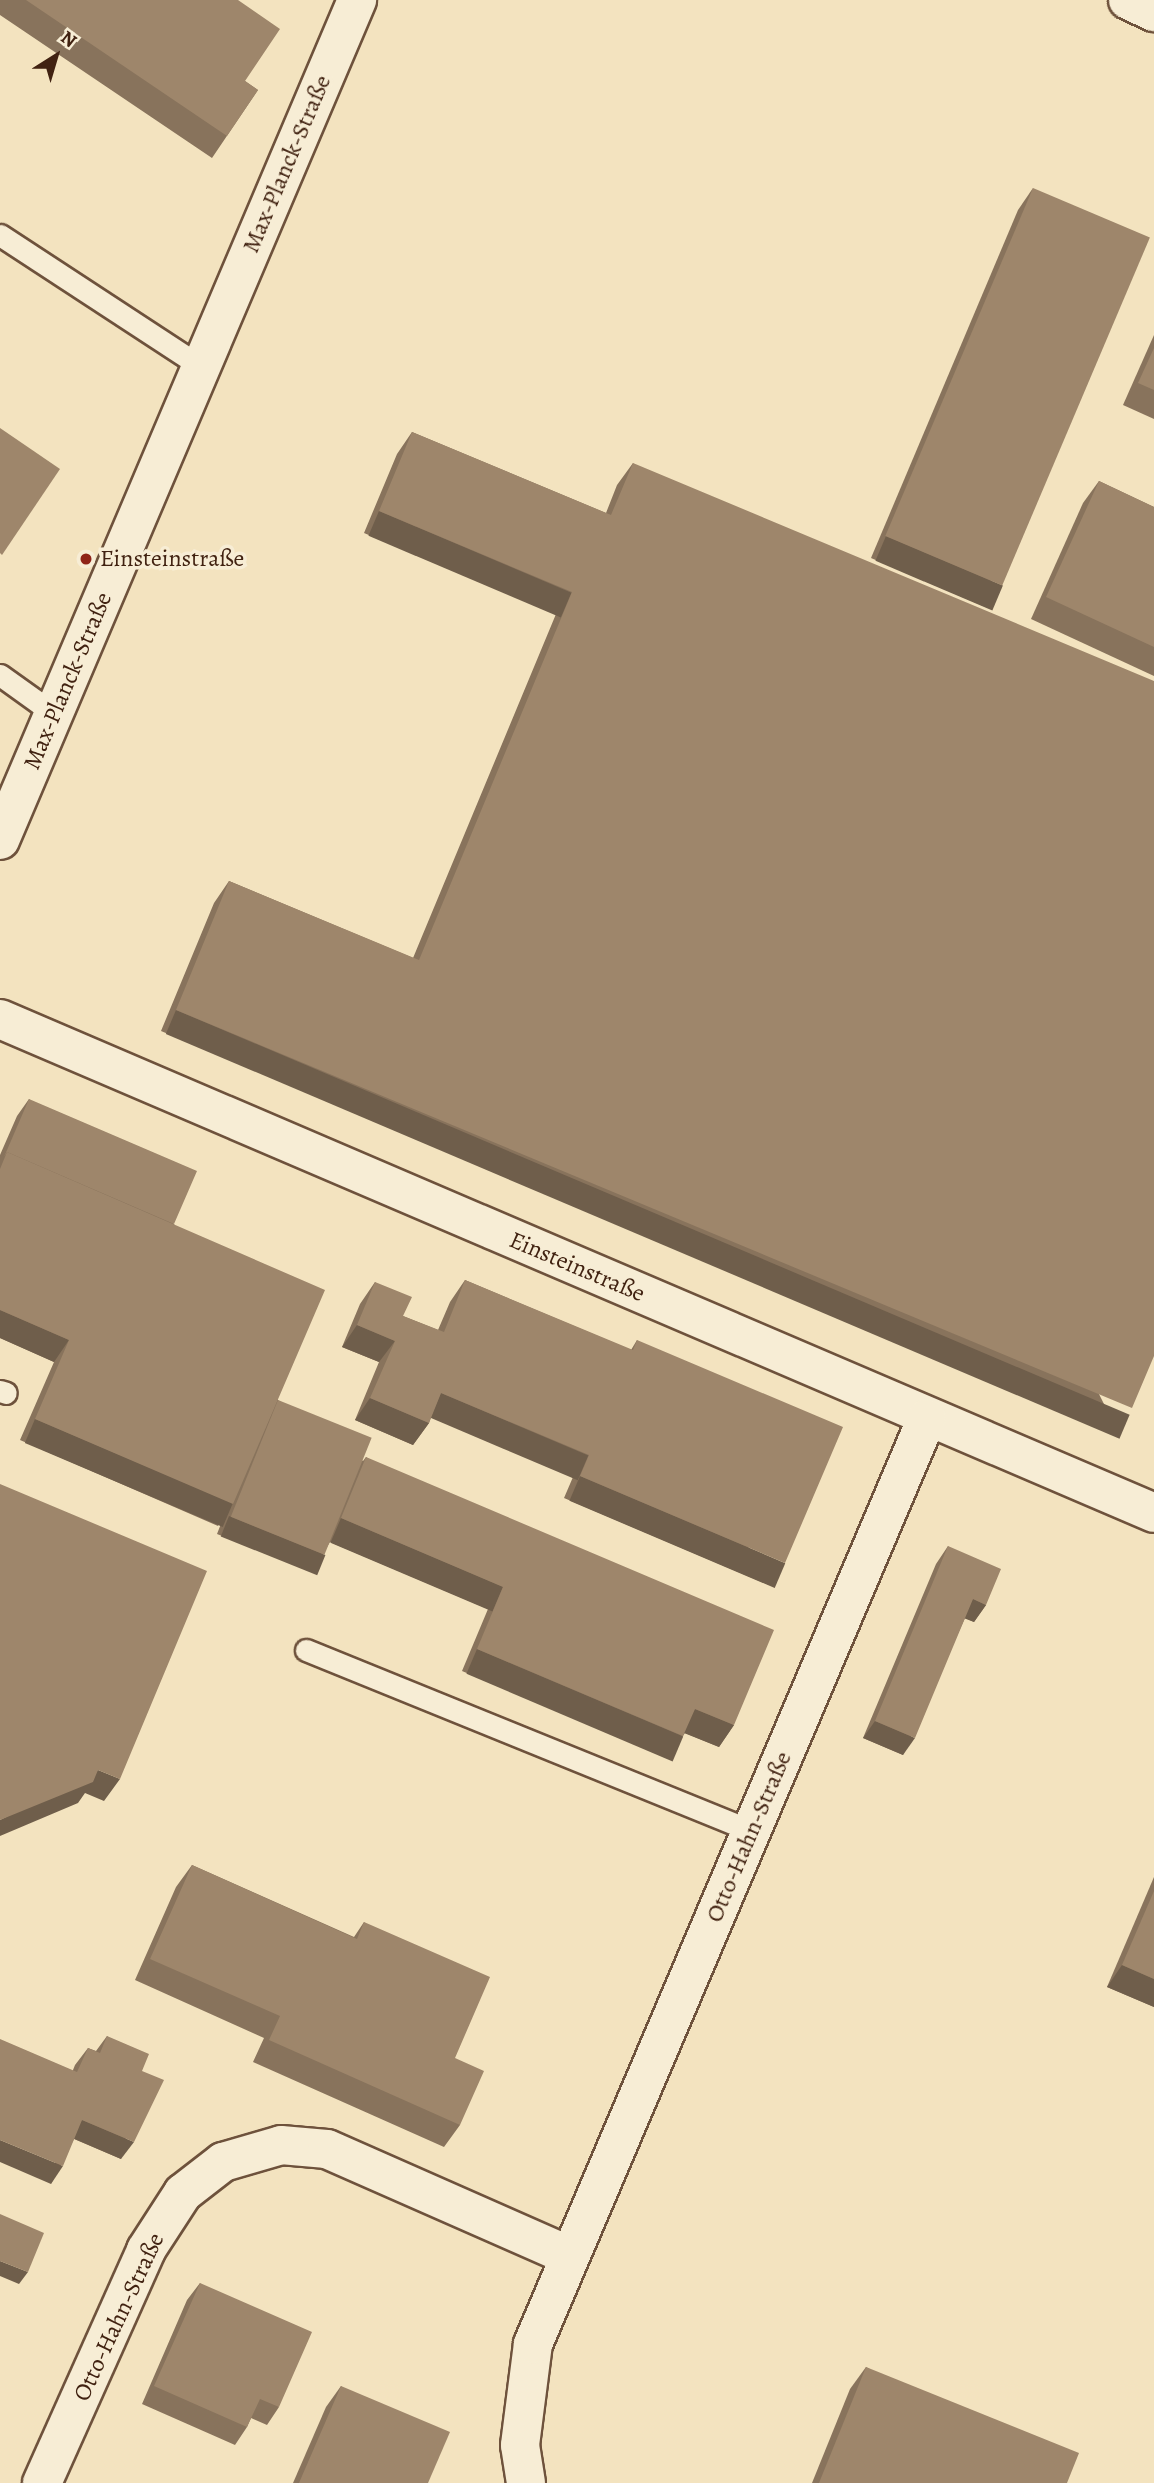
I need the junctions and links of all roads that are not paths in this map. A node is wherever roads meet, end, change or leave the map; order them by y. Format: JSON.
{"nodes":[{"id":1,"x":357,"y":0,"type":"edge"},
{"id":2,"x":1128,"y":0,"type":"edge"},
{"id":3,"x":1154,"y":12,"type":"edge"},
{"id":4,"x":0,"y":234,"type":"edge"},
{"id":5,"x":202,"y":367,"type":"junction"},
{"id":6,"x":0,"y":675,"type":"edge"},
{"id":7,"x":53,"y":713,"type":"junction"},
{"id":8,"x":0,"y":840,"type":"edge"},
{"id":9,"x":0,"y":1019,"type":"edge"},
{"id":10,"x":928,"y":1418,"type":"junction"},
{"id":11,"x":1154,"y":1513,"type":"edge"},
{"id":12,"x":306,"y":1650,"type":"dead end"},
{"id":13,"x":751,"y":1831,"type":"junction"},
{"id":14,"x":568,"y":2255,"type":"junction"},
{"id":15,"x":42,"y":2483,"type":"edge"},
{"id":16,"x":526,"y":2483,"type":"edge"}],
"edges":[{"from":1,"to":5,"type":"street","name":"Max-Planck-Straße"},
{"from":2,"to":3,"type":"street"},
{"from":4,"to":5,"type":"lane"},
{"from":5,"to":7,"type":"street","name":"Max-Planck-Straße"},
{"from":6,"to":7,"type":"lane"},
{"from":7,"to":8,"type":"street","name":"Max-Planck-Straße"},
{"from":9,"to":10,"type":"street","name":"Einsteinstraße"},
{"from":10,"to":11,"type":"street","name":"Einsteinstraße"},
{"from":10,"to":13,"type":"street","name":"Otto-Hahn-Straße"},
{"from":12,"to":13,"type":"lane"},
{"from":13,"to":14,"type":"street","name":"Otto-Hahn-Straße"},
{"from":14,"to":15,"type":"street","name":"Otto-Hahn-Straße"},
{"from":14,"to":16,"type":"street","name":"Otto-Hahn-Straße"}]}
